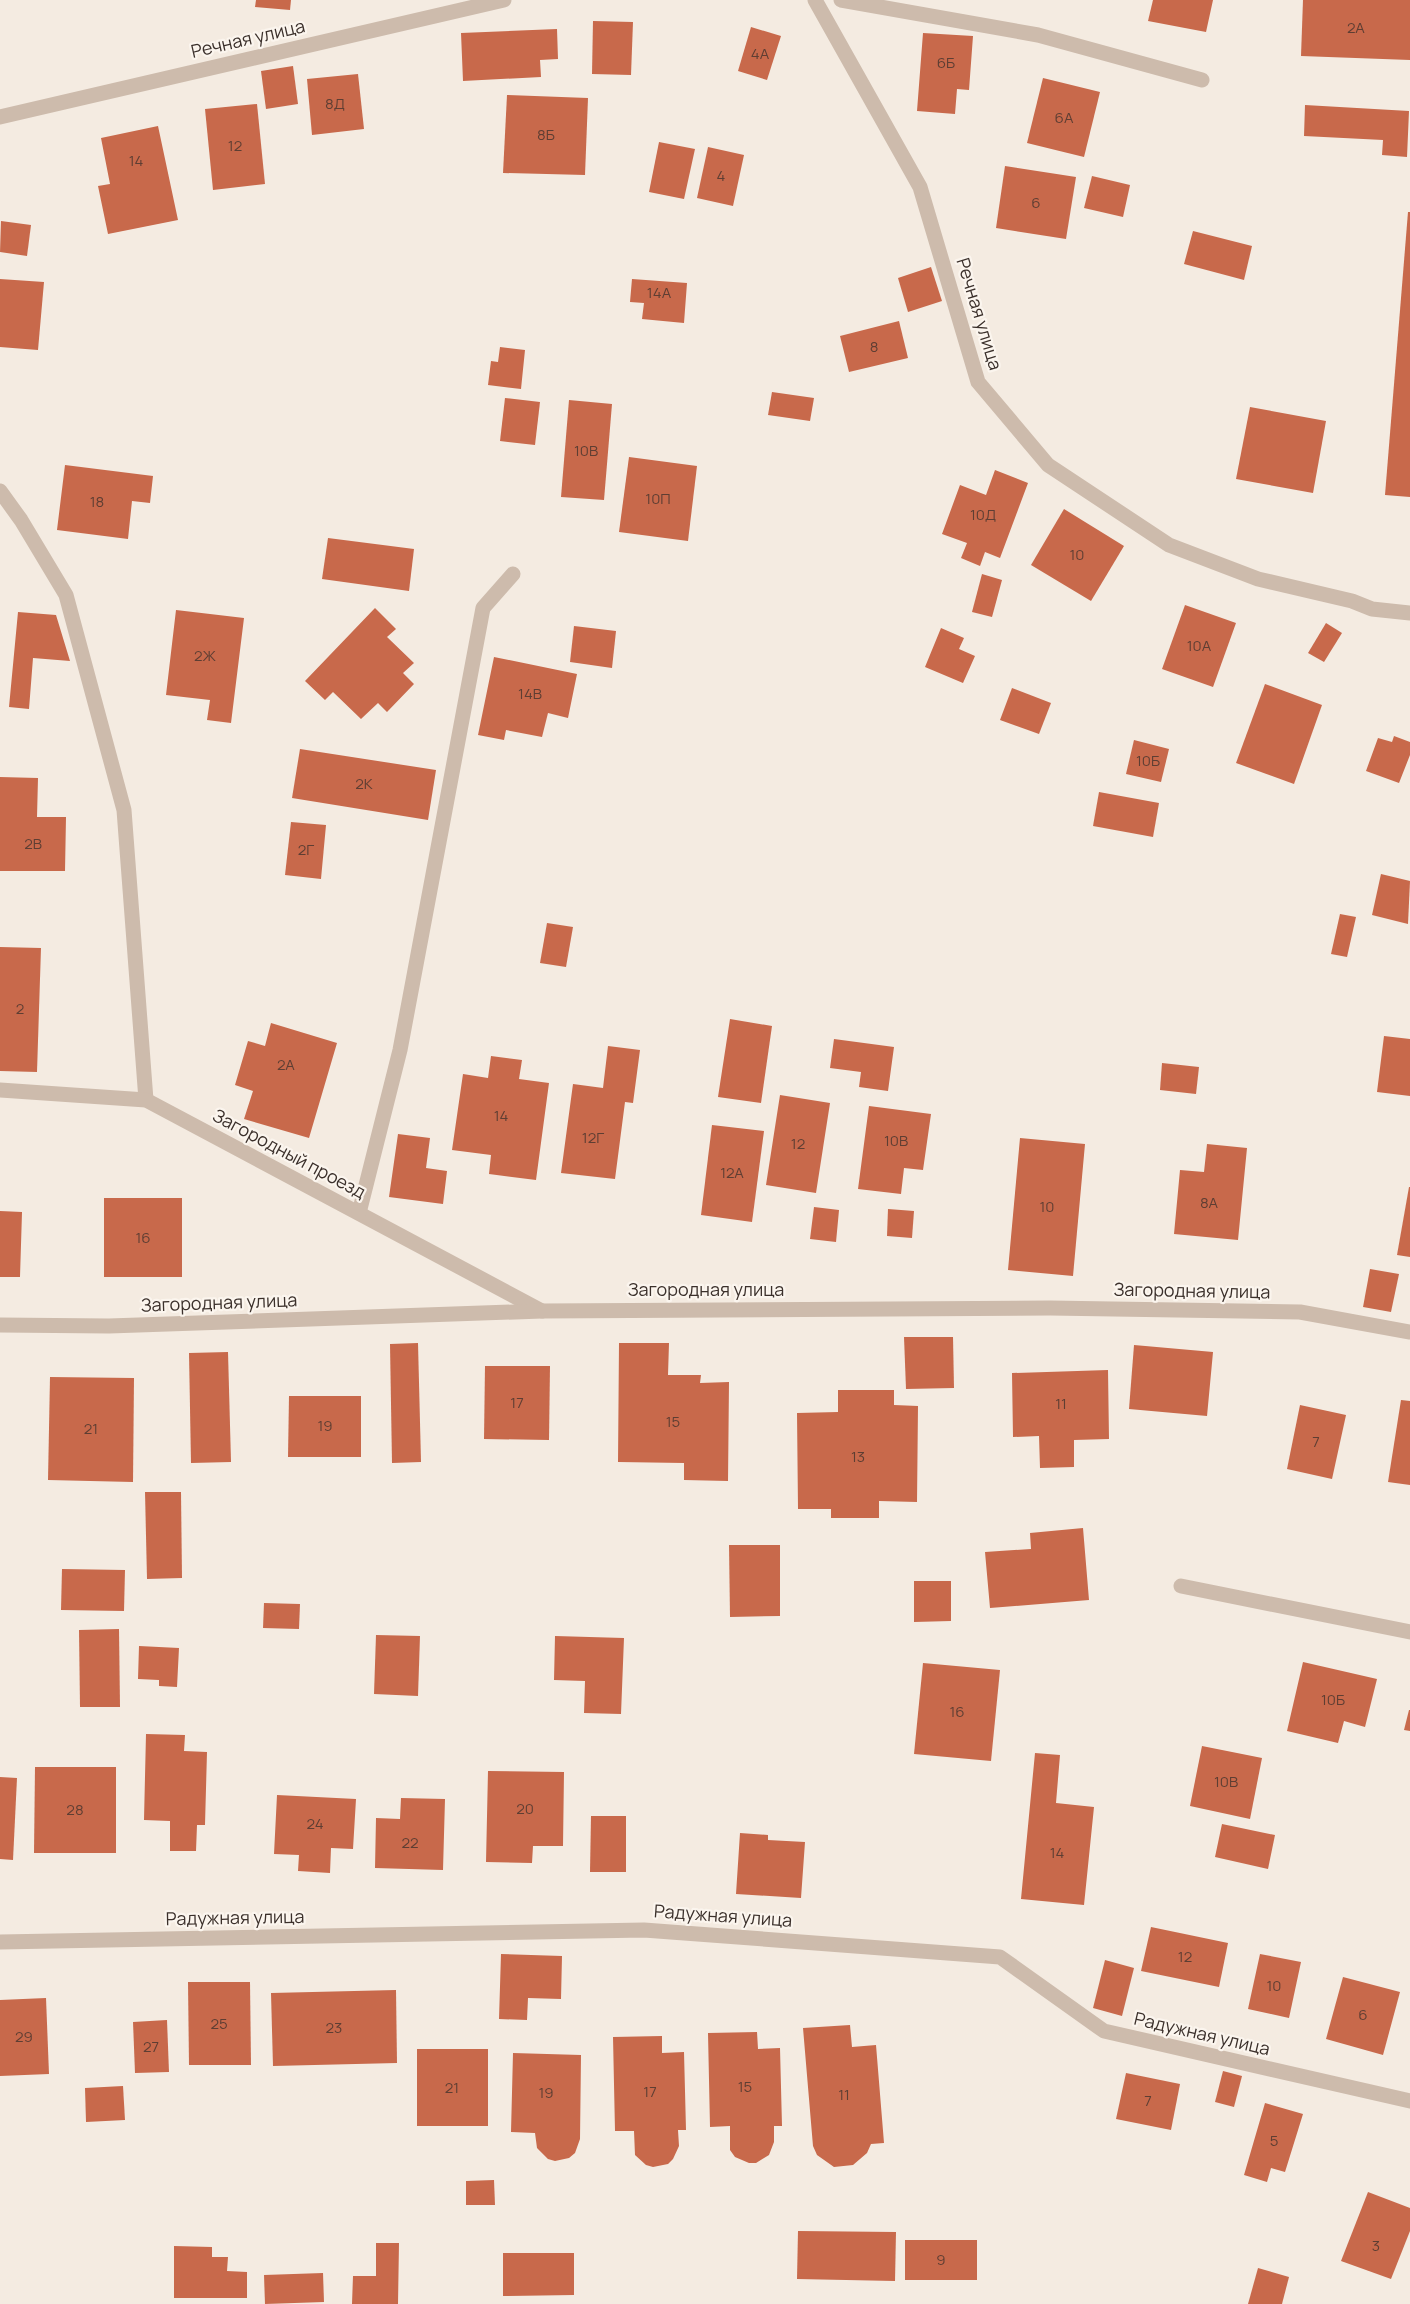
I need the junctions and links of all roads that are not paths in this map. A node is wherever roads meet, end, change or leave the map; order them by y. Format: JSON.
{"nodes":[{"id":1,"x":504,"y":0,"type":"edge"},
{"id":2,"x":815,"y":0,"type":"edge"},
{"id":3,"x":842,"y":0,"type":"edge"},
{"id":4,"x":1202,"y":80,"type":"dead end"},
{"id":5,"x":0,"y":117,"type":"edge"},
{"id":6,"x":0,"y":492,"type":"edge"},
{"id":7,"x":513,"y":574,"type":"dead end"},
{"id":8,"x":1410,"y":614,"type":"edge"},
{"id":9,"x":0,"y":1090,"type":"edge"},
{"id":10,"x":146,"y":1100,"type":"junction"},
{"id":11,"x":359,"y":1213,"type":"junction"},
{"id":12,"x":542,"y":1311,"type":"junction"},
{"id":13,"x":0,"y":1325,"type":"edge"},
{"id":14,"x":1410,"y":1332,"type":"edge"},
{"id":15,"x":1181,"y":1586,"type":"dead end"},
{"id":16,"x":1410,"y":1632,"type":"edge"},
{"id":17,"x":0,"y":1942,"type":"edge"},
{"id":18,"x":1410,"y":2101,"type":"edge"}],
"edges":[{"from":1,"to":5,"type":"street","name":"Речная улица"},
{"from":2,"to":8,"type":"street","name":"Речная улица"},
{"from":3,"to":4,"type":"street"},
{"from":6,"to":10,"type":"street"},
{"from":7,"to":11,"type":"street"},
{"from":9,"to":10,"type":"street","name":"Загородный проезд"},
{"from":10,"to":11,"type":"street","name":"Загородный проезд"},
{"from":11,"to":12,"type":"street","name":"Загородный проезд"},
{"from":12,"to":13,"type":"street","name":"Загородная улица"},
{"from":12,"to":14,"type":"street","name":"Загородная улица"},
{"from":15,"to":16,"type":"street"},
{"from":17,"to":18,"type":"street","name":"Радужная улица"}]}
